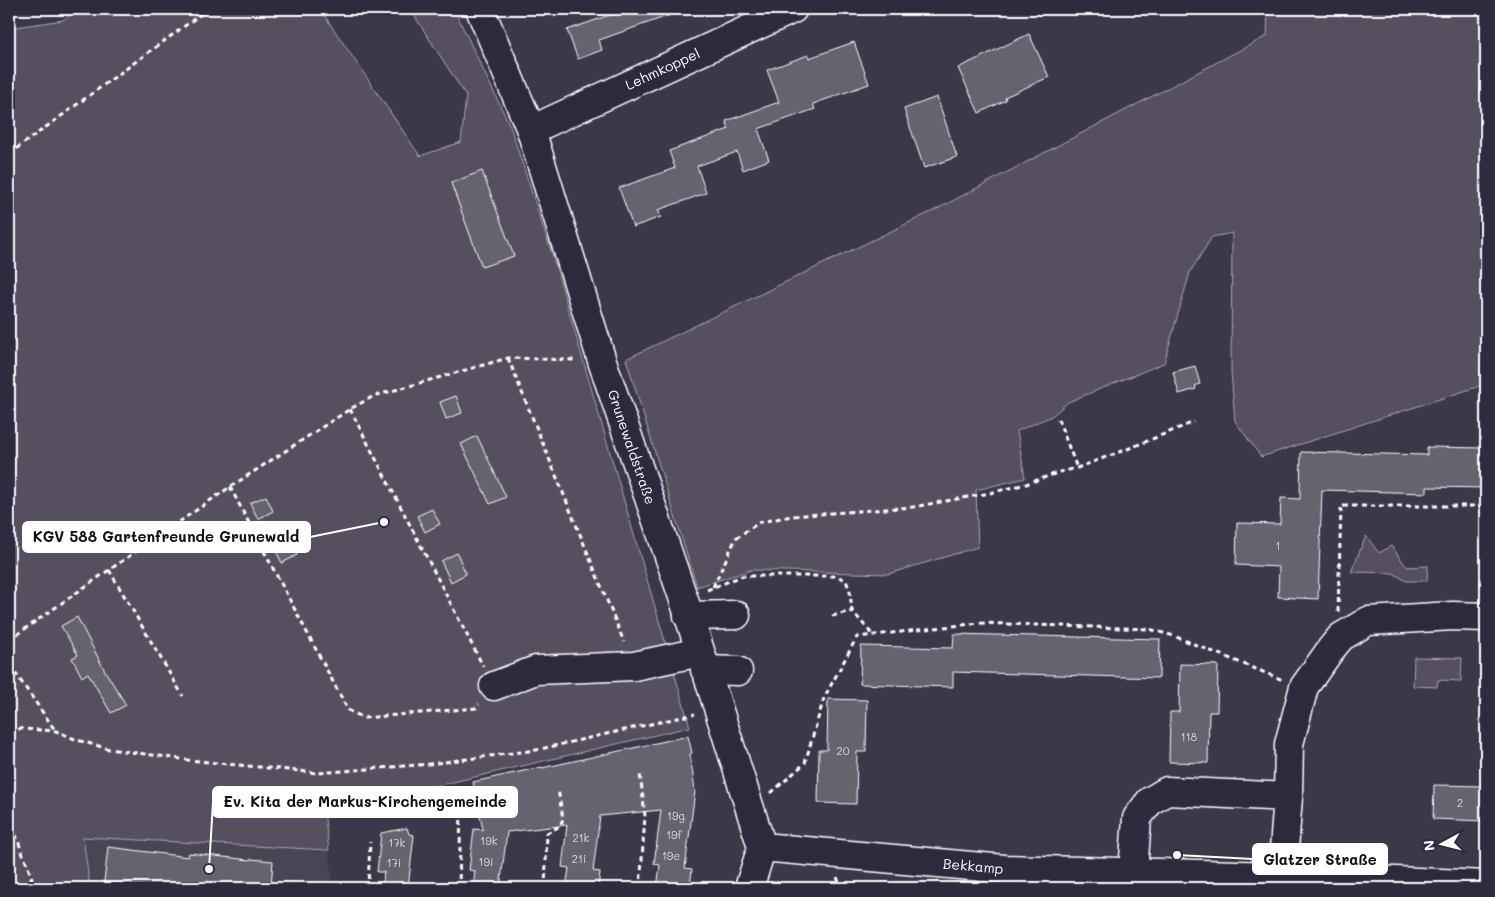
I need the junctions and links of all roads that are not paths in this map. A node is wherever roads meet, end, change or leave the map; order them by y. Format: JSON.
{"nodes":[{"id":1,"x":480,"y":9,"type":"edge"},
{"id":2,"x":793,"y":9,"type":"edge"},
{"id":3,"x":531,"y":130,"type":"junction"},
{"id":4,"x":736,"y":615,"type":"dead end"},
{"id":5,"x":688,"y":616,"type":"junction"},
{"id":6,"x":1486,"y":617,"type":"edge"},
{"id":7,"x":702,"y":661,"type":"junction"},
{"id":8,"x":738,"y":671,"type":"dead end"},
{"id":9,"x":494,"y":686,"type":"road end"},
{"id":10,"x":1288,"y":797,"type":"junction"},
{"id":11,"x":762,"y":846,"type":"junction"},
{"id":12,"x":1134,"y":872,"type":"junction"},
{"id":13,"x":1005,"y":879,"type":"edge"},
{"id":14,"x":1281,"y":882,"type":"edge"},
{"id":15,"x":1486,"y":885,"type":"edge"},
{"id":16,"x":749,"y":888,"type":"edge"}],
"edges":[{"from":1,"to":3,"type":"street","name":"Grunewaldstraße"},
{"from":2,"to":3,"type":"street","name":"Lehmkoppel"},
{"from":3,"to":5,"type":"street","name":"Grunewaldstraße"},
{"from":4,"to":5,"type":"street"},
{"from":5,"to":7,"type":"street","name":"Grunewaldstraße"},
{"from":6,"to":10,"type":"street"},
{"from":7,"to":8,"type":"street"},
{"from":7,"to":9,"type":"street"},
{"from":7,"to":11,"type":"street","name":"Grunewaldstraße"},
{"from":10,"to":12,"type":"street"},
{"from":10,"to":14,"type":"street"},
{"from":11,"to":13,"type":"street","name":"Bekkamp"},
{"from":11,"to":16,"type":"street"},
{"from":12,"to":13,"type":"street","name":"Bekkamp"},
{"from":12,"to":14,"type":"street","name":"Bekkamp"},
{"from":14,"to":15,"type":"street","name":"Bekkamp"}]}
